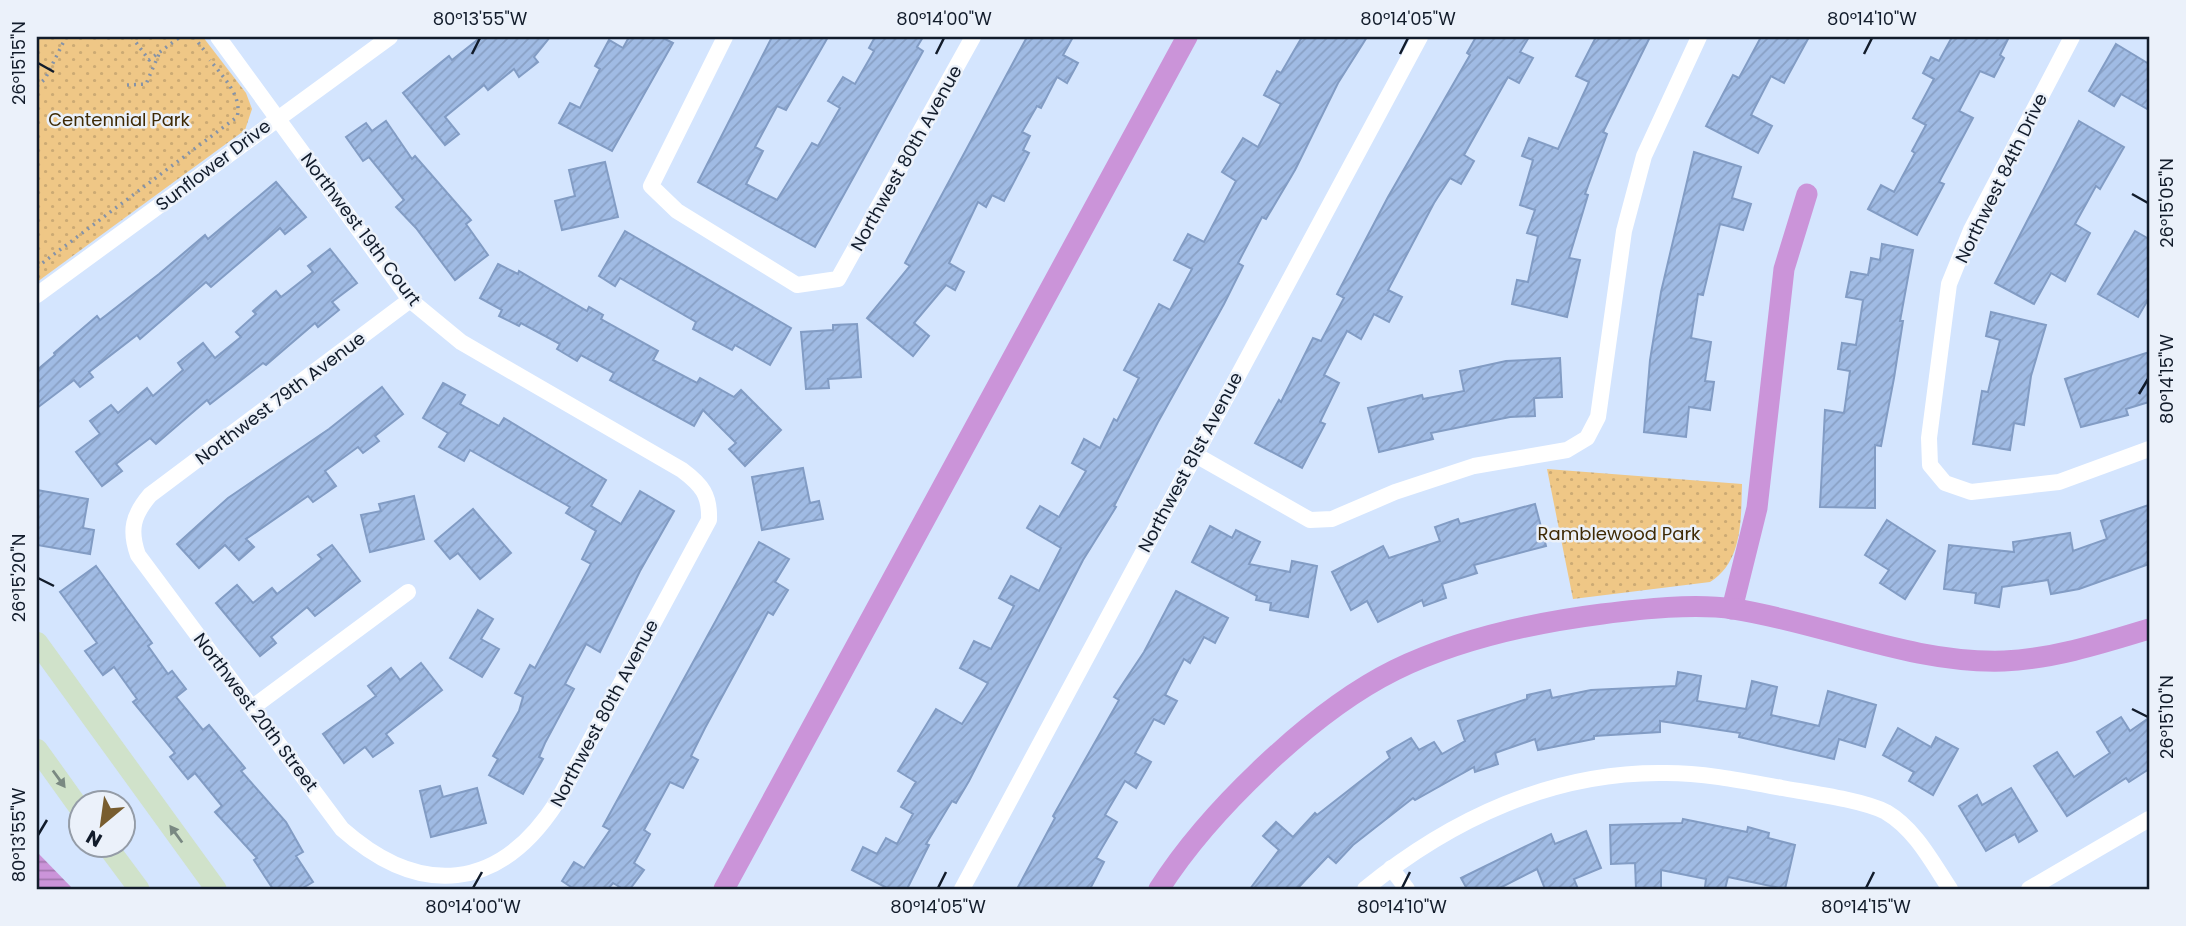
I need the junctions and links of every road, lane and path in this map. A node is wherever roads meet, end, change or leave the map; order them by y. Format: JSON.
{"nodes":[{"id":1,"x":66,"y":37,"type":"edge"},
{"id":2,"x":132,"y":37,"type":"edge"},
{"id":3,"x":180,"y":37,"type":"edge"},
{"id":4,"x":194,"y":37,"type":"edge"},
{"id":5,"x":218,"y":37,"type":"edge"},
{"id":6,"x":390,"y":37,"type":"edge"},
{"id":7,"x":725,"y":37,"type":"edge"},
{"id":8,"x":973,"y":37,"type":"edge"},
{"id":9,"x":1420,"y":37,"type":"edge"},
{"id":10,"x":1699,"y":37,"type":"edge"},
{"id":11,"x":2072,"y":37,"type":"edge"},
{"id":12,"x":160,"y":52,"type":"junction"},
{"id":13,"x":127,"y":85,"type":"dead end"},
{"id":14,"x":37,"y":86,"type":"edge"},
{"id":15,"x":278,"y":116,"type":"junction"},
{"id":16,"x":37,"y":267,"type":"edge"},
{"id":17,"x":37,"y":295,"type":"edge"},
{"id":18,"x":410,"y":300,"type":"junction"},
{"id":19,"x":2149,"y":449,"type":"edge"},
{"id":20,"x":1194,"y":454,"type":"junction"},
{"id":21,"x":150,"y":495,"type":"joint"},
{"id":22,"x":710,"y":499,"type":"joint"},
{"id":23,"x":408,"y":592,"type":"dead end"},
{"id":24,"x":37,"y":642,"type":"edge"},
{"id":25,"x":253,"y":707,"type":"junction"},
{"id":26,"x":37,"y":749,"type":"edge"},
{"id":27,"x":66,"y":790,"type":"edge"},
{"id":28,"x":2149,"y":819,"type":"edge"},
{"id":29,"x":118,"y":860,"type":"edge"},
{"id":30,"x":1391,"y":868,"type":"junction"},
{"id":31,"x":447,"y":883,"type":"edge"},
{"id":32,"x":139,"y":889,"type":"edge"},
{"id":33,"x":216,"y":889,"type":"edge"},
{"id":34,"x":962,"y":889,"type":"edge"},
{"id":35,"x":1365,"y":889,"type":"edge"},
{"id":36,"x":1407,"y":889,"type":"edge"},
{"id":37,"x":1950,"y":889,"type":"edge"},
{"id":38,"x":2029,"y":889,"type":"edge"}],
"edges":[{"from":1,"to":14,"type":"path"},
{"from":2,"to":12,"type":"path"},
{"from":3,"to":12,"type":"path"},
{"from":4,"to":16,"type":"path"},
{"from":5,"to":15,"type":"street","name":"Northwest 19th Court"},
{"from":6,"to":15,"type":"street","name":"Sunflower Drive"},
{"from":7,"to":8,"type":"street","name":"Northwest 80th Avenue"},
{"from":9,"to":20,"type":"street","name":"Northwest 81st Avenue"},
{"from":10,"to":20,"type":"street"},
{"from":11,"to":19,"type":"street","name":"Northwest 84th Drive"},
{"from":12,"to":13,"type":"path"},
{"from":15,"to":17,"type":"street","name":"Sunflower Drive"},
{"from":15,"to":18,"type":"street","name":"Northwest 19th Court"},
{"from":18,"to":21,"type":"street","name":"Northwest 79th Avenue"},
{"from":18,"to":22,"type":"street","name":"Northwest 19th Court"},
{"from":20,"to":34,"type":"street","name":"Northwest 81st Avenue"},
{"from":21,"to":25,"type":"street","name":"Northwest 20th Street"},
{"from":22,"to":31,"type":"street","name":"Northwest 80th Avenue"},
{"from":23,"to":25,"type":"street"},
{"from":33,"to":24,"type":"main road","one_way":true},
{"from":25,"to":31,"type":"street","name":"Northwest 20th Street"},
{"from":26,"to":27,"type":"main road","one_way":true},
{"from":28,"to":38,"type":"street"},
{"from":29,"to":32,"type":"main road"},
{"from":30,"to":35,"type":"street"},
{"from":30,"to":36,"type":"street"},
{"from":30,"to":37,"type":"street"}]}
